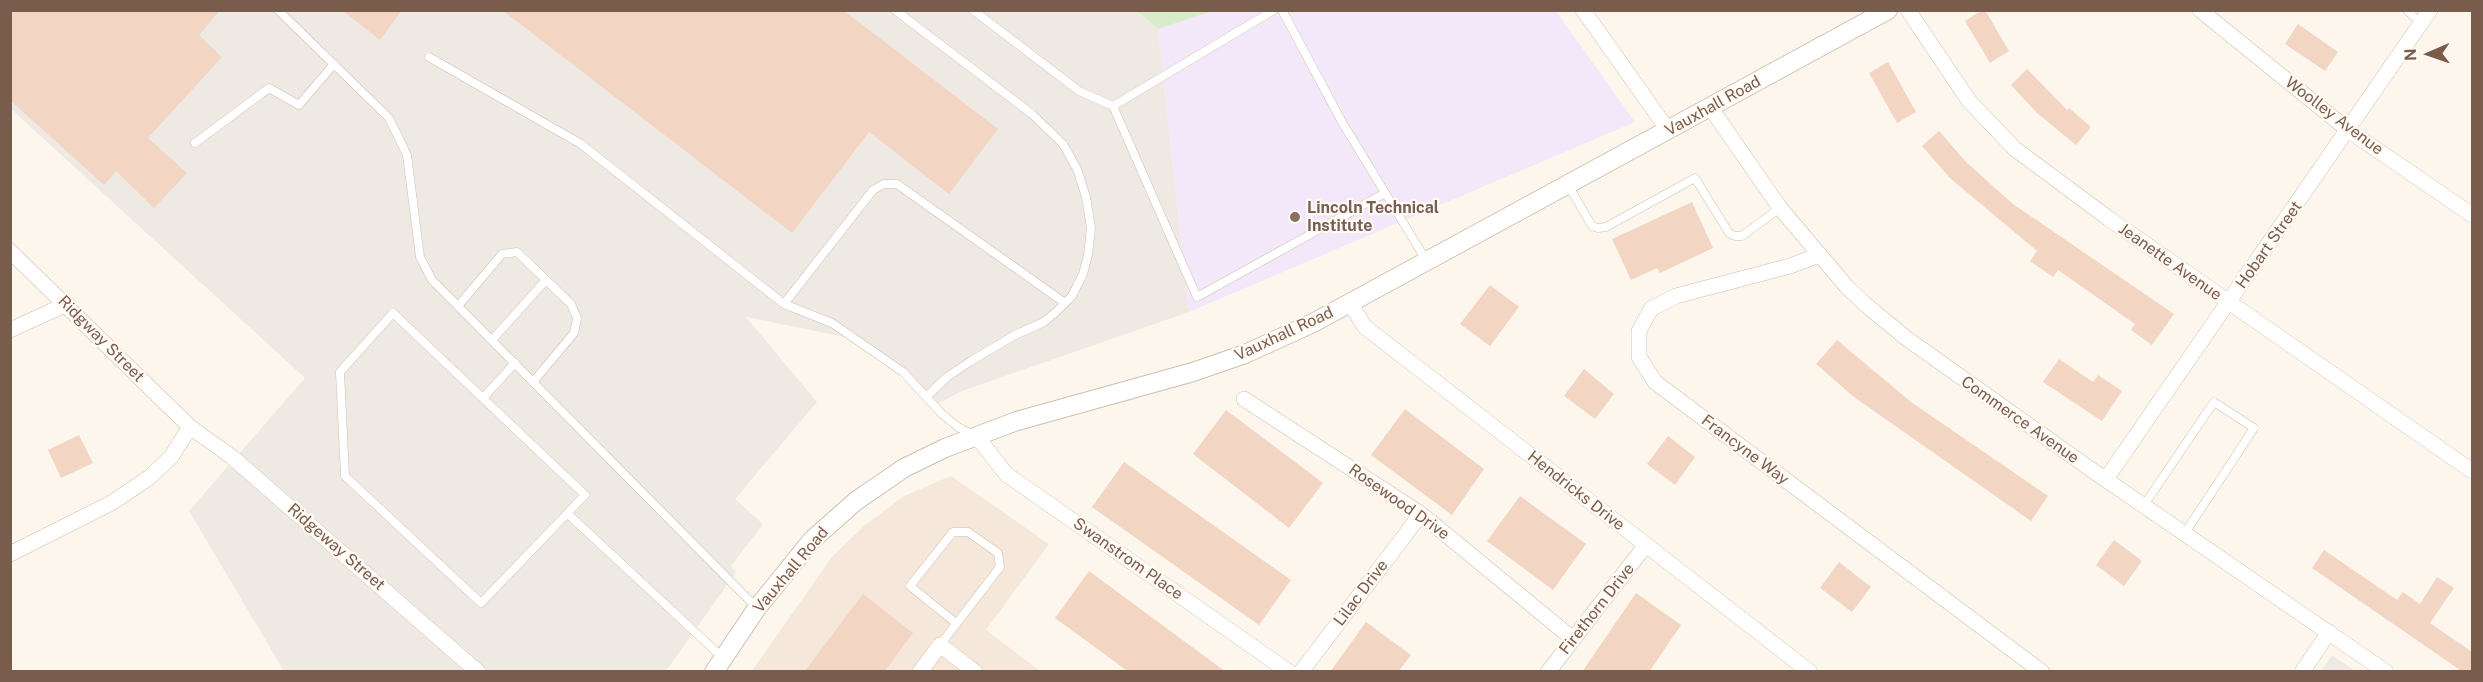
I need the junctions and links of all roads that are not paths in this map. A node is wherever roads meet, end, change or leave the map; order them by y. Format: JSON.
{"nodes":[{"id":1,"x":278,"y":10,"type":"edge"},
{"id":2,"x":895,"y":10,"type":"edge"},
{"id":3,"x":973,"y":10,"type":"edge"},
{"id":4,"x":1274,"y":10,"type":"edge"},
{"id":5,"x":1282,"y":10,"type":"edge"},
{"id":6,"x":1583,"y":10,"type":"edge"},
{"id":7,"x":1888,"y":10,"type":"edge"},
{"id":8,"x":1908,"y":10,"type":"edge"},
{"id":9,"x":2200,"y":10,"type":"edge"},
{"id":10,"x":2407,"y":10,"type":"edge"},
{"id":11,"x":2430,"y":10,"type":"edge"},
{"id":12,"x":2421,"y":24,"type":"junction"},
{"id":13,"x":429,"y":57,"type":"dead end"},
{"id":14,"x":334,"y":64,"type":"junction"},
{"id":15,"x":1113,"y":106,"type":"junction"},
{"id":16,"x":1710,"y":107,"type":"junction"},
{"id":17,"x":1668,"y":130,"type":"junction"},
{"id":18,"x":2348,"y":130,"type":"junction"},
{"id":19,"x":195,"y":143,"type":"dead end"},
{"id":20,"x":1568,"y":185,"type":"junction"},
{"id":21,"x":1385,"y":193,"type":"junction"},
{"id":22,"x":1780,"y":208,"type":"junction"},
{"id":23,"x":2472,"y":215,"type":"edge"},
{"id":24,"x":10,"y":251,"type":"edge"},
{"id":25,"x":1818,"y":255,"type":"junction"},
{"id":26,"x":1427,"y":261,"type":"junction"},
{"id":27,"x":546,"y":280,"type":"junction"},
{"id":28,"x":1065,"y":303,"type":"junction"},
{"id":29,"x":1350,"y":303,"type":"junction"},
{"id":30,"x":2228,"y":303,"type":"junction"},
{"id":31,"x":67,"y":304,"type":"junction"},
{"id":32,"x":784,"y":304,"type":"junction"},
{"id":33,"x":458,"y":306,"type":"junction"},
{"id":34,"x":10,"y":330,"type":"edge"},
{"id":35,"x":492,"y":340,"type":"junction"},
{"id":36,"x":515,"y":363,"type":"junction"},
{"id":37,"x":533,"y":382,"type":"junction"},
{"id":38,"x":926,"y":397,"type":"junction"},
{"id":39,"x":483,"y":398,"type":"junction"},
{"id":40,"x":1244,"y":399,"type":"dead end"},
{"id":41,"x":190,"y":427,"type":"junction"},
{"id":42,"x":977,"y":437,"type":"junction"},
{"id":43,"x":2472,"y":471,"type":"edge"},
{"id":44,"x":2106,"y":479,"type":"junction"},
{"id":45,"x":2144,"y":506,"type":"junction"},
{"id":46,"x":568,"y":514,"type":"junction"},
{"id":47,"x":1421,"y":514,"type":"junction"},
{"id":48,"x":2185,"y":533,"type":"junction"},
{"id":49,"x":1645,"y":546,"type":"junction"},
{"id":50,"x":10,"y":554,"type":"edge"},
{"id":51,"x":757,"y":608,"type":"junction"},
{"id":52,"x":956,"y":623,"type":"junction"},
{"id":53,"x":2329,"y":632,"type":"junction"},
{"id":54,"x":1573,"y":639,"type":"junction"},
{"id":55,"x":940,"y":645,"type":"junction"},
{"id":56,"x":719,"y":665,"type":"edge"},
{"id":57,"x":478,"y":672,"type":"edge"},
{"id":58,"x":920,"y":672,"type":"edge"},
{"id":59,"x":975,"y":672,"type":"edge"},
{"id":60,"x":1289,"y":672,"type":"edge"},
{"id":61,"x":1301,"y":672,"type":"edge"},
{"id":62,"x":1548,"y":672,"type":"edge"},
{"id":63,"x":1810,"y":672,"type":"edge"},
{"id":64,"x":2042,"y":672,"type":"edge"},
{"id":65,"x":2302,"y":672,"type":"edge"},
{"id":66,"x":2386,"y":672,"type":"edge"}],
"edges":[{"from":1,"to":14,"type":"lane"},
{"from":2,"to":28,"type":"lane"},
{"from":3,"to":15,"type":"lane"},
{"from":4,"to":15,"type":"lane"},
{"from":5,"to":21,"type":"lane"},
{"from":6,"to":17,"type":"street"},
{"from":7,"to":16,"type":"street","name":"Vauxhall Road"},
{"from":8,"to":30,"type":"street","name":"Jeanette Avenue"},
{"from":9,"to":18,"type":"street","name":"Woolley Avenue"},
{"from":10,"to":12,"type":"lane"},
{"from":11,"to":12,"type":"street","name":"Hobart Street"},
{"from":12,"to":18,"type":"street","name":"Hobart Street"},
{"from":13,"to":32,"type":"lane"},
{"from":14,"to":19,"type":"lane"},
{"from":14,"to":33,"type":"lane"},
{"from":15,"to":21,"type":"lane"},
{"from":16,"to":17,"type":"street","name":"Vauxhall Road"},
{"from":16,"to":22,"type":"street","name":"Commerce Avenue"},
{"from":17,"to":20,"type":"street","name":"Vauxhall Road"},
{"from":18,"to":23,"type":"street","name":"Woolley Avenue"},
{"from":18,"to":30,"type":"street","name":"Hobart Street"},
{"from":20,"to":22,"type":"lane"},
{"from":20,"to":26,"type":"street","name":"Vauxhall Road"},
{"from":21,"to":26,"type":"lane"},
{"from":22,"to":25,"type":"street","name":"Commerce Avenue"},
{"from":24,"to":31,"type":"street","name":"Ridgway Street"},
{"from":25,"to":44,"type":"street","name":"Commerce Avenue"},
{"from":25,"to":64,"type":"street","name":"Francyne Way"},
{"from":26,"to":29,"type":"street","name":"Vauxhall Road"},
{"from":27,"to":33,"type":"lane"},
{"from":27,"to":35,"type":"lane"},
{"from":27,"to":37,"type":"lane"},
{"from":28,"to":32,"type":"lane"},
{"from":28,"to":38,"type":"lane"},
{"from":29,"to":42,"type":"street","name":"Vauxhall Road"},
{"from":29,"to":49,"type":"street","name":"Hendricks Drive"},
{"from":30,"to":43,"type":"street","name":"Jeanette Avenue"},
{"from":30,"to":44,"type":"street","name":"Hobart Street"},
{"from":31,"to":34,"type":"street"},
{"from":31,"to":41,"type":"street","name":"Ridgway Street"},
{"from":32,"to":38,"type":"lane"},
{"from":33,"to":35,"type":"lane"},
{"from":35,"to":36,"type":"lane"},
{"from":36,"to":37,"type":"lane"},
{"from":36,"to":39,"type":"lane"},
{"from":37,"to":51,"type":"lane"},
{"from":38,"to":42,"type":"lane"},
{"from":39,"to":46,"type":"lane"},
{"from":39,"to":46,"type":"lane"},
{"from":40,"to":47,"type":"street","name":"Rosewood Drive"},
{"from":41,"to":50,"type":"street"},
{"from":41,"to":57,"type":"street","name":"Ridgeway Street"},
{"from":42,"to":51,"type":"street","name":"Vauxhall Road"},
{"from":42,"to":60,"type":"street","name":"Swanstrom Place"},
{"from":44,"to":45,"type":"street","name":"Commerce Avenue"},
{"from":45,"to":48,"type":"street","name":"Commerce Avenue"},
{"from":45,"to":48,"type":"lane"},
{"from":46,"to":56,"type":"lane"},
{"from":47,"to":54,"type":"street","name":"Rosewood Drive"},
{"from":47,"to":61,"type":"street","name":"Lilac Drive"},
{"from":48,"to":53,"type":"street","name":"Commerce Avenue"},
{"from":49,"to":54,"type":"street","name":"Firethorn Drive"},
{"from":49,"to":63,"type":"street","name":"Hendricks Drive"},
{"from":51,"to":56,"type":"street","name":"Vauxhall Road"},
{"from":52,"to":52,"type":"lane"},
{"from":52,"to":55,"type":"lane"},
{"from":53,"to":65,"type":"street"},
{"from":53,"to":66,"type":"street","name":"Commerce Avenue"},
{"from":54,"to":62,"type":"street","name":"Firethorn Drive"},
{"from":55,"to":58,"type":"street"},
{"from":55,"to":59,"type":"street"}]}
